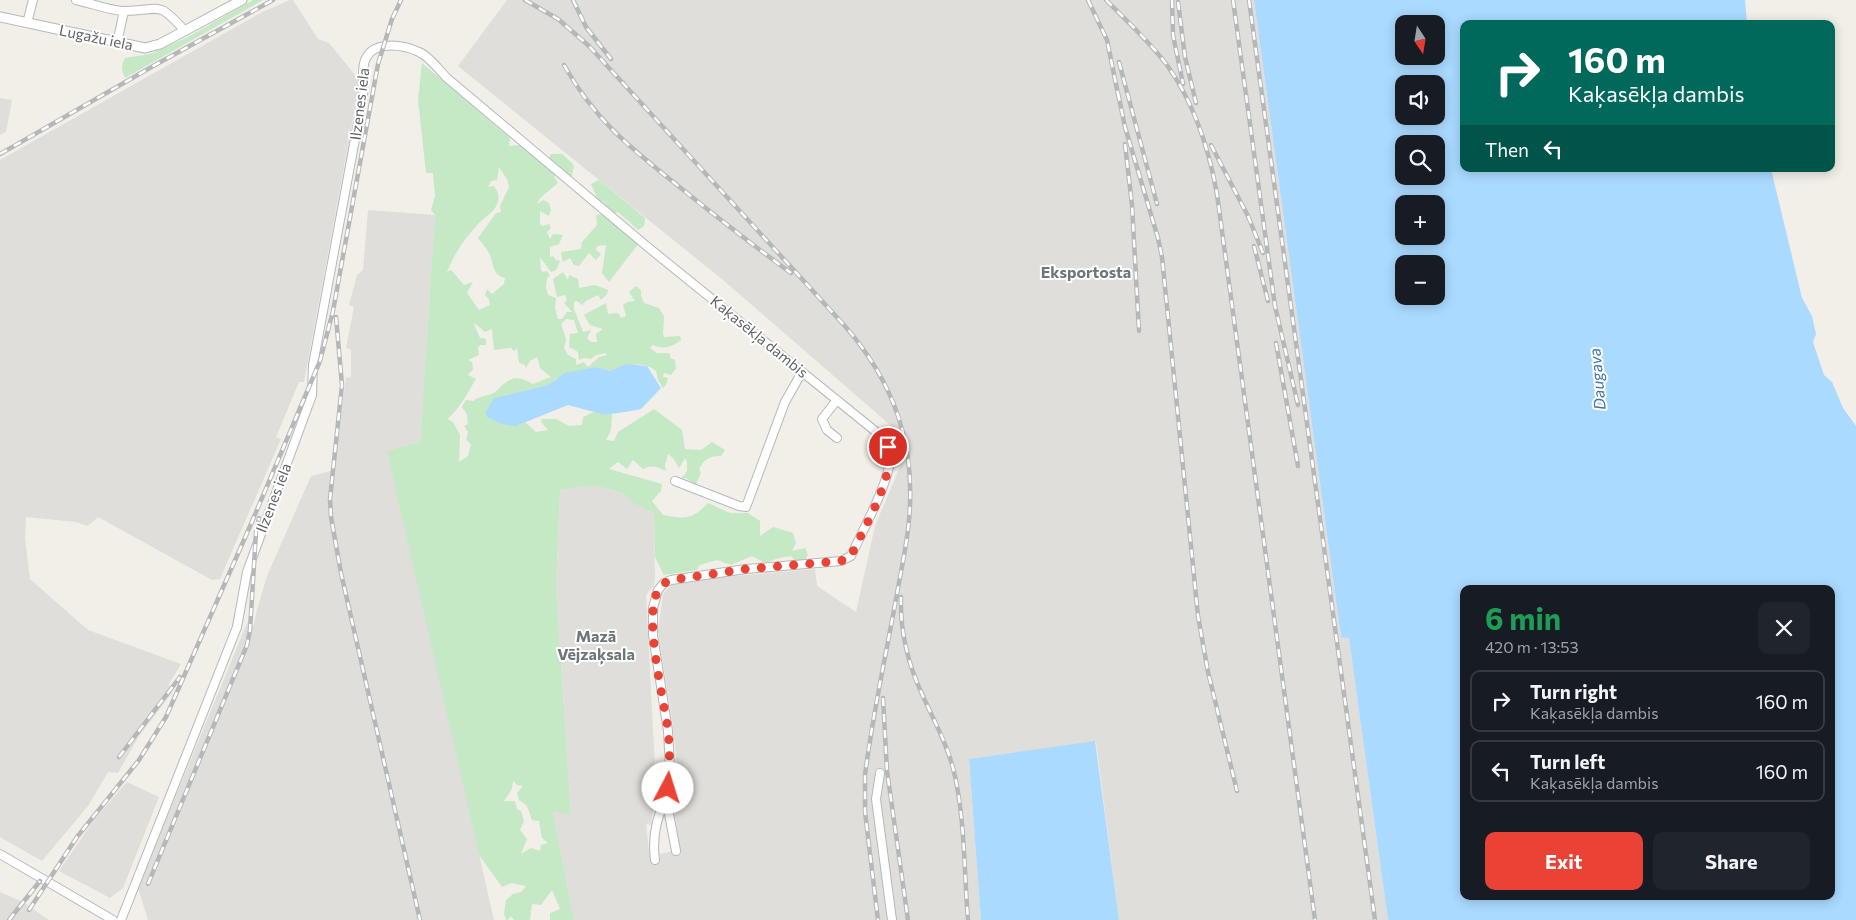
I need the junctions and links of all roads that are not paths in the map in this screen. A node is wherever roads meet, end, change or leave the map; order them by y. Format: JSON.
{"nodes":[{"id":1,"x":32,"y":0,"type":"edge"},
{"id":2,"x":76,"y":0,"type":"edge"},
{"id":3,"x":242,"y":0,"type":"edge"},
{"id":4,"x":154,"y":3,"type":"edge"},
{"id":5,"x":124,"y":11,"type":"junction"},
{"id":6,"x":0,"y":17,"type":"edge"},
{"id":7,"x":27,"y":23,"type":"junction"},
{"id":8,"x":185,"y":31,"type":"junction"},
{"id":9,"x":117,"y":43,"type":"junction"},
{"id":10,"x":365,"y":60,"type":"joint"},
{"id":11,"x":802,"y":372,"type":"junction"},
{"id":12,"x":837,"y":400,"type":"junction"},
{"id":13,"x":837,"y":438,"type":"dead end"},
{"id":14,"x":675,"y":481,"type":"dead end"},
{"id":15,"x":880,"y":773,"type":"dead end"},
{"id":16,"x":666,"y":798,"type":"junction"},
{"id":17,"x":676,"y":851,"type":"dead end"},
{"id":18,"x":0,"y":854,"type":"edge"},
{"id":19,"x":654,"y":860,"type":"dead end"},
{"id":20,"x":113,"y":920,"type":"edge"},
{"id":21,"x":121,"y":920,"type":"edge"},
{"id":22,"x":892,"y":920,"type":"edge"}],
"edges":[{"from":1,"to":7,"type":"street"},
{"from":2,"to":5,"type":"street"},
{"from":3,"to":8,"type":"street","name":"Lugažu iela"},
{"from":4,"to":5,"type":"street"},
{"from":4,"to":8,"type":"street"},
{"from":5,"to":9,"type":"street"},
{"from":6,"to":7,"type":"street","name":"Lugažu iela"},
{"from":7,"to":9,"type":"street","name":"Lugažu iela"},
{"from":8,"to":9,"type":"street","name":"Lugažu iela"},
{"from":10,"to":11,"type":"street","name":"Kaķasēkļa dambis"},
{"from":10,"to":21,"type":"street","name":"Ilzenes iela"},
{"from":11,"to":12,"type":"street","name":"Kaķasēkļa dambis"},
{"from":11,"to":14,"type":"street"},
{"from":12,"to":13,"type":"street"},
{"from":12,"to":16,"type":"street","name":"Kaķasēkļa dambis"},
{"from":15,"to":22,"type":"street"},
{"from":16,"to":17,"type":"street"},
{"from":16,"to":19,"type":"street"},
{"from":18,"to":20,"type":"street"}]}
